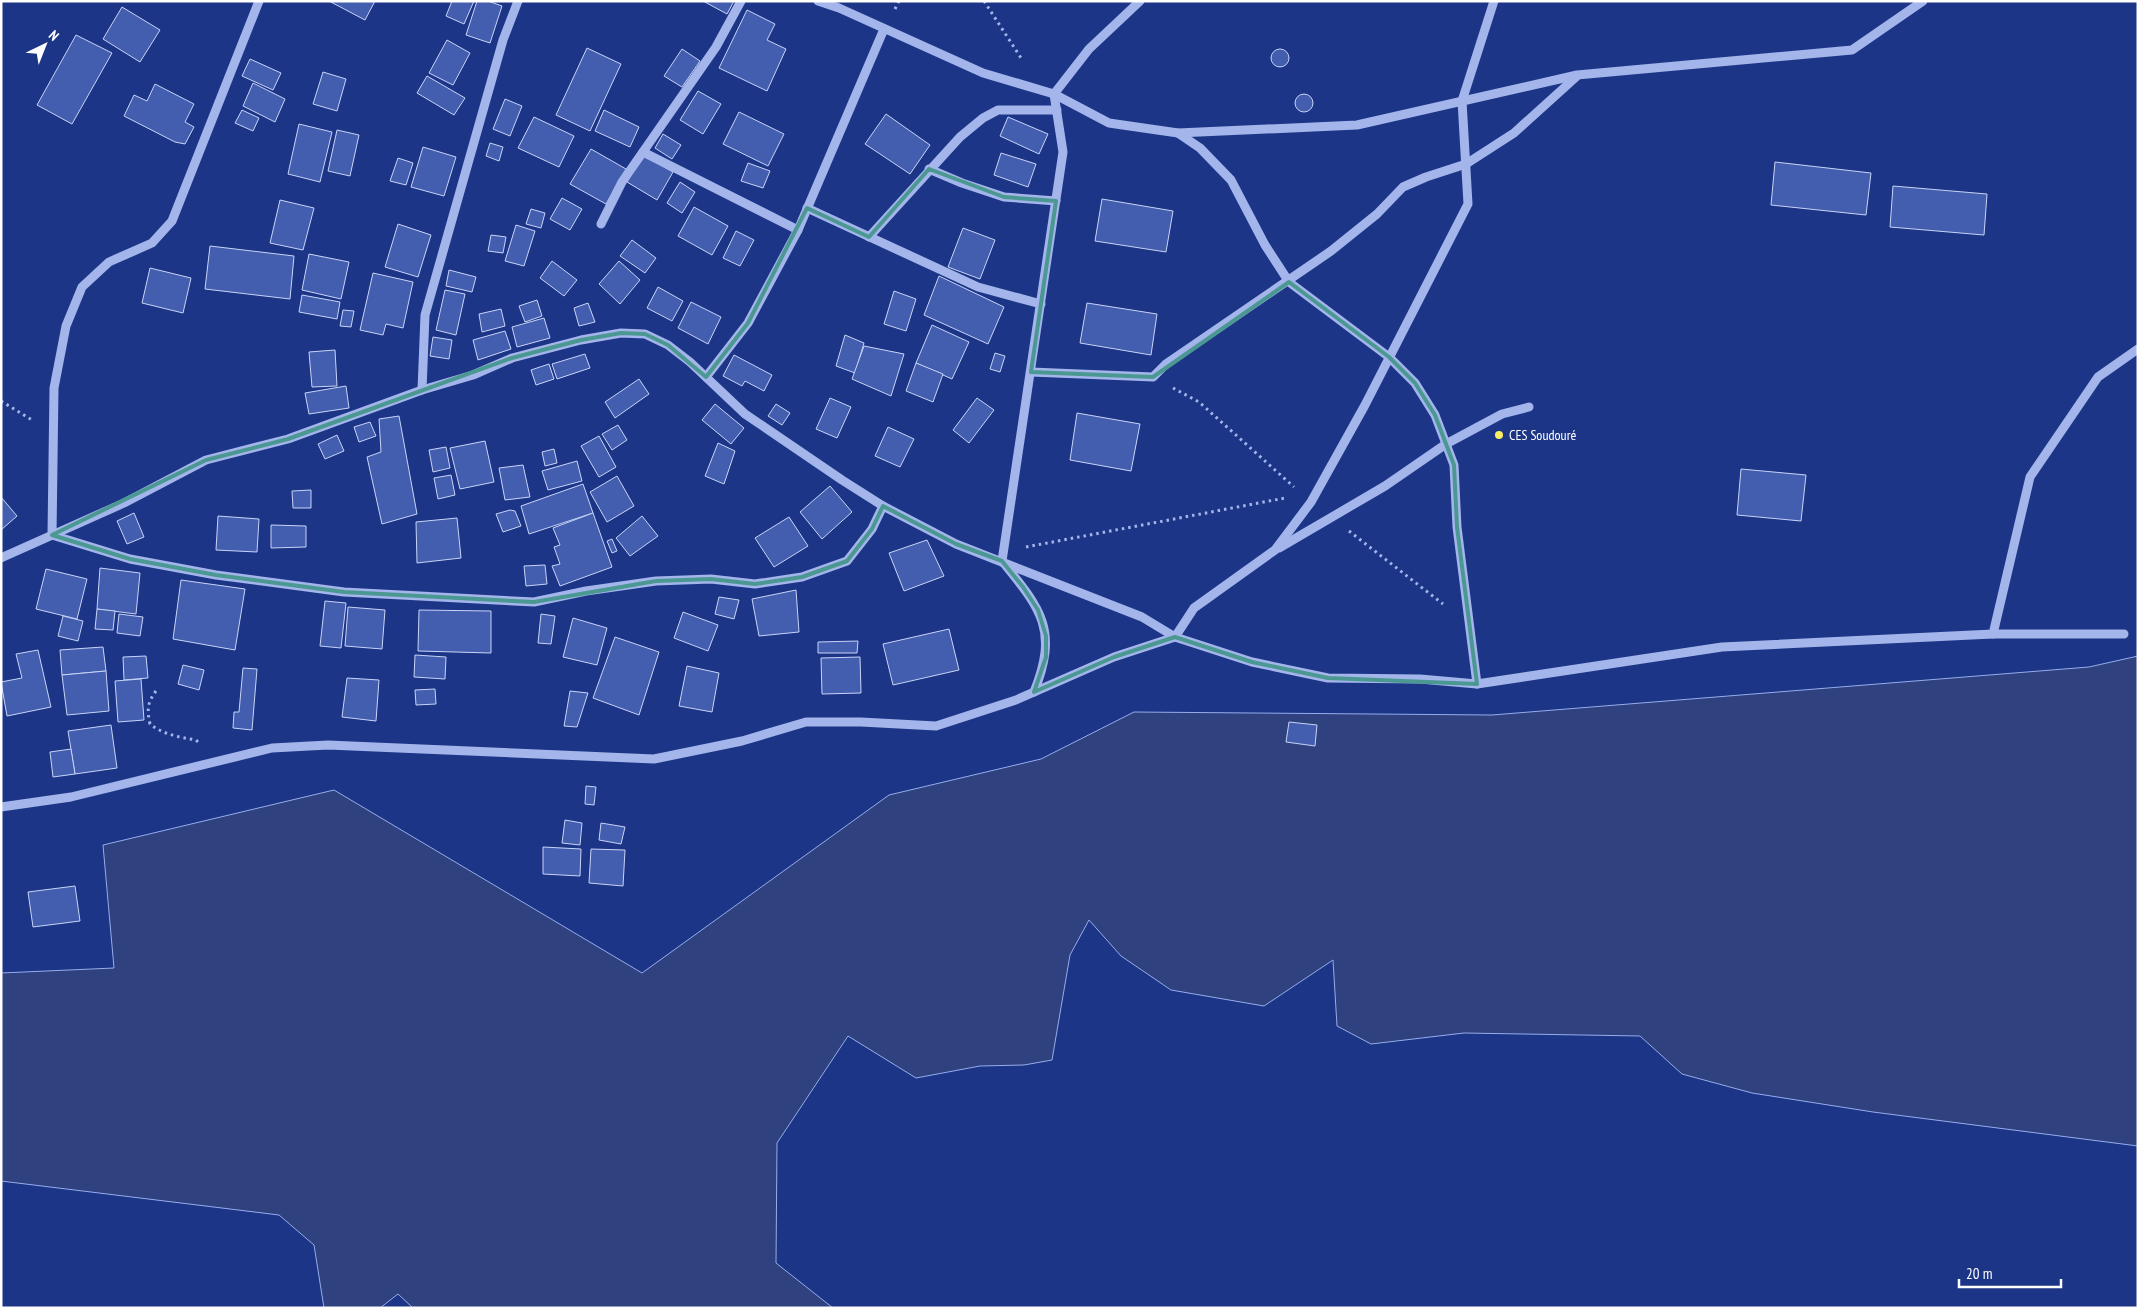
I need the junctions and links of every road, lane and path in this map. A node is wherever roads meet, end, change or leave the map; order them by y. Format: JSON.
{"nodes":[{"id":1,"x":259,"y":1,"type":"edge"},
{"id":2,"x":518,"y":1,"type":"edge"},
{"id":3,"x":741,"y":1,"type":"edge"},
{"id":4,"x":818,"y":1,"type":"edge"},
{"id":5,"x":984,"y":1,"type":"edge"},
{"id":6,"x":1140,"y":1,"type":"edge"},
{"id":7,"x":1494,"y":1,"type":"edge"},
{"id":8,"x":1923,"y":1,"type":"edge"},
{"id":9,"x":884,"y":29,"type":"junction"},
{"id":10,"x":1577,"y":75,"type":"junction"},
{"id":11,"x":1054,"y":94,"type":"junction"},
{"id":12,"x":1462,"y":101,"type":"junction"},
{"id":13,"x":1057,"y":110,"type":"junction"},
{"id":14,"x":1178,"y":133,"type":"junction"},
{"id":15,"x":643,"y":152,"type":"junction"},
{"id":16,"x":1466,"y":164,"type":"junction"},
{"id":17,"x":929,"y":169,"type":"junction"},
{"id":18,"x":1056,"y":201,"type":"junction"},
{"id":19,"x":807,"y":208,"type":"junction"},
{"id":20,"x":601,"y":224,"type":"dead end"},
{"id":21,"x":798,"y":230,"type":"junction"},
{"id":22,"x":870,"y":237,"type":"junction"},
{"id":23,"x":1289,"y":282,"type":"junction"},
{"id":24,"x":1041,"y":304,"type":"junction"},
{"id":25,"x":2138,"y":349,"type":"edge"},
{"id":26,"x":1389,"y":357,"type":"junction"},
{"id":27,"x":1031,"y":372,"type":"junction"},
{"id":28,"x":706,"y":376,"type":"junction"},
{"id":29,"x":422,"y":390,"type":"junction"},
{"id":30,"x":1529,"y":407,"type":"dead end"},
{"id":31,"x":1446,"y":444,"type":"junction"},
{"id":32,"x":1311,"y":502,"type":"junction"},
{"id":33,"x":883,"y":506,"type":"junction"},
{"id":34,"x":52,"y":535,"type":"junction"},
{"id":35,"x":1275,"y":550,"type":"junction"},
{"id":36,"x":1,"y":558,"type":"edge"},
{"id":37,"x":1002,"y":562,"type":"junction"},
{"id":38,"x":1993,"y":634,"type":"junction"},
{"id":39,"x":2124,"y":634,"type":"dead end"},
{"id":40,"x":1174,"y":637,"type":"junction"},
{"id":41,"x":1477,"y":684,"type":"junction"},
{"id":42,"x":156,"y":691,"type":"dead end"},
{"id":43,"x":1034,"y":692,"type":"junction"},
{"id":44,"x":212,"y":762,"type":"junction"},
{"id":45,"x":1,"y":807,"type":"edge"}],
"edges":[{"from":1,"to":34,"type":"street"},
{"from":2,"to":29,"type":"street"},
{"from":3,"to":15,"type":"street"},
{"from":4,"to":9,"type":"street"},
{"from":5,"to":11,"type":"path"},
{"from":6,"to":11,"type":"street"},
{"from":7,"to":12,"type":"street"},
{"from":8,"to":10,"type":"street"},
{"from":9,"to":11,"type":"street"},
{"from":9,"to":19,"type":"street"},
{"from":10,"to":12,"type":"street"},
{"from":10,"to":16,"type":"street"},
{"from":11,"to":13,"type":"street"},
{"from":11,"to":14,"type":"street"},
{"from":12,"to":14,"type":"street"},
{"from":12,"to":16,"type":"street"},
{"from":13,"to":17,"type":"street"},
{"from":13,"to":18,"type":"street"},
{"from":14,"to":23,"type":"street"},
{"from":15,"to":20,"type":"street"},
{"from":15,"to":21,"type":"street"},
{"from":16,"to":23,"type":"street"},
{"from":16,"to":26,"type":"street"},
{"from":17,"to":18,"type":"street"},
{"from":17,"to":22,"type":"street"},
{"from":18,"to":24,"type":"street"},
{"from":19,"to":21,"type":"street"},
{"from":19,"to":22,"type":"street"},
{"from":21,"to":28,"type":"street"},
{"from":22,"to":24,"type":"street"},
{"from":23,"to":26,"type":"street"},
{"from":23,"to":27,"type":"street"},
{"from":24,"to":27,"type":"street"},
{"from":25,"to":38,"type":"street"},
{"from":26,"to":31,"type":"street"},
{"from":26,"to":32,"type":"street"},
{"from":27,"to":37,"type":"street"},
{"from":28,"to":29,"type":"street"},
{"from":28,"to":33,"type":"street"},
{"from":29,"to":34,"type":"street"},
{"from":30,"to":31,"type":"street"},
{"from":31,"to":35,"type":"street"},
{"from":31,"to":41,"type":"street"},
{"from":32,"to":35,"type":"street"},
{"from":32,"to":37,"type":"path"},
{"from":33,"to":34,"type":"street"},
{"from":33,"to":37,"type":"street"},
{"from":34,"to":36,"type":"street"},
{"from":35,"to":40,"type":"street"},
{"from":37,"to":40,"type":"street"},
{"from":37,"to":43,"type":"street"},
{"from":38,"to":39,"type":"street"},
{"from":38,"to":41,"type":"street"},
{"from":40,"to":41,"type":"street"},
{"from":40,"to":43,"type":"street"},
{"from":42,"to":44,"type":"path"},
{"from":43,"to":44,"type":"street"},
{"from":44,"to":45,"type":"street"}]}
